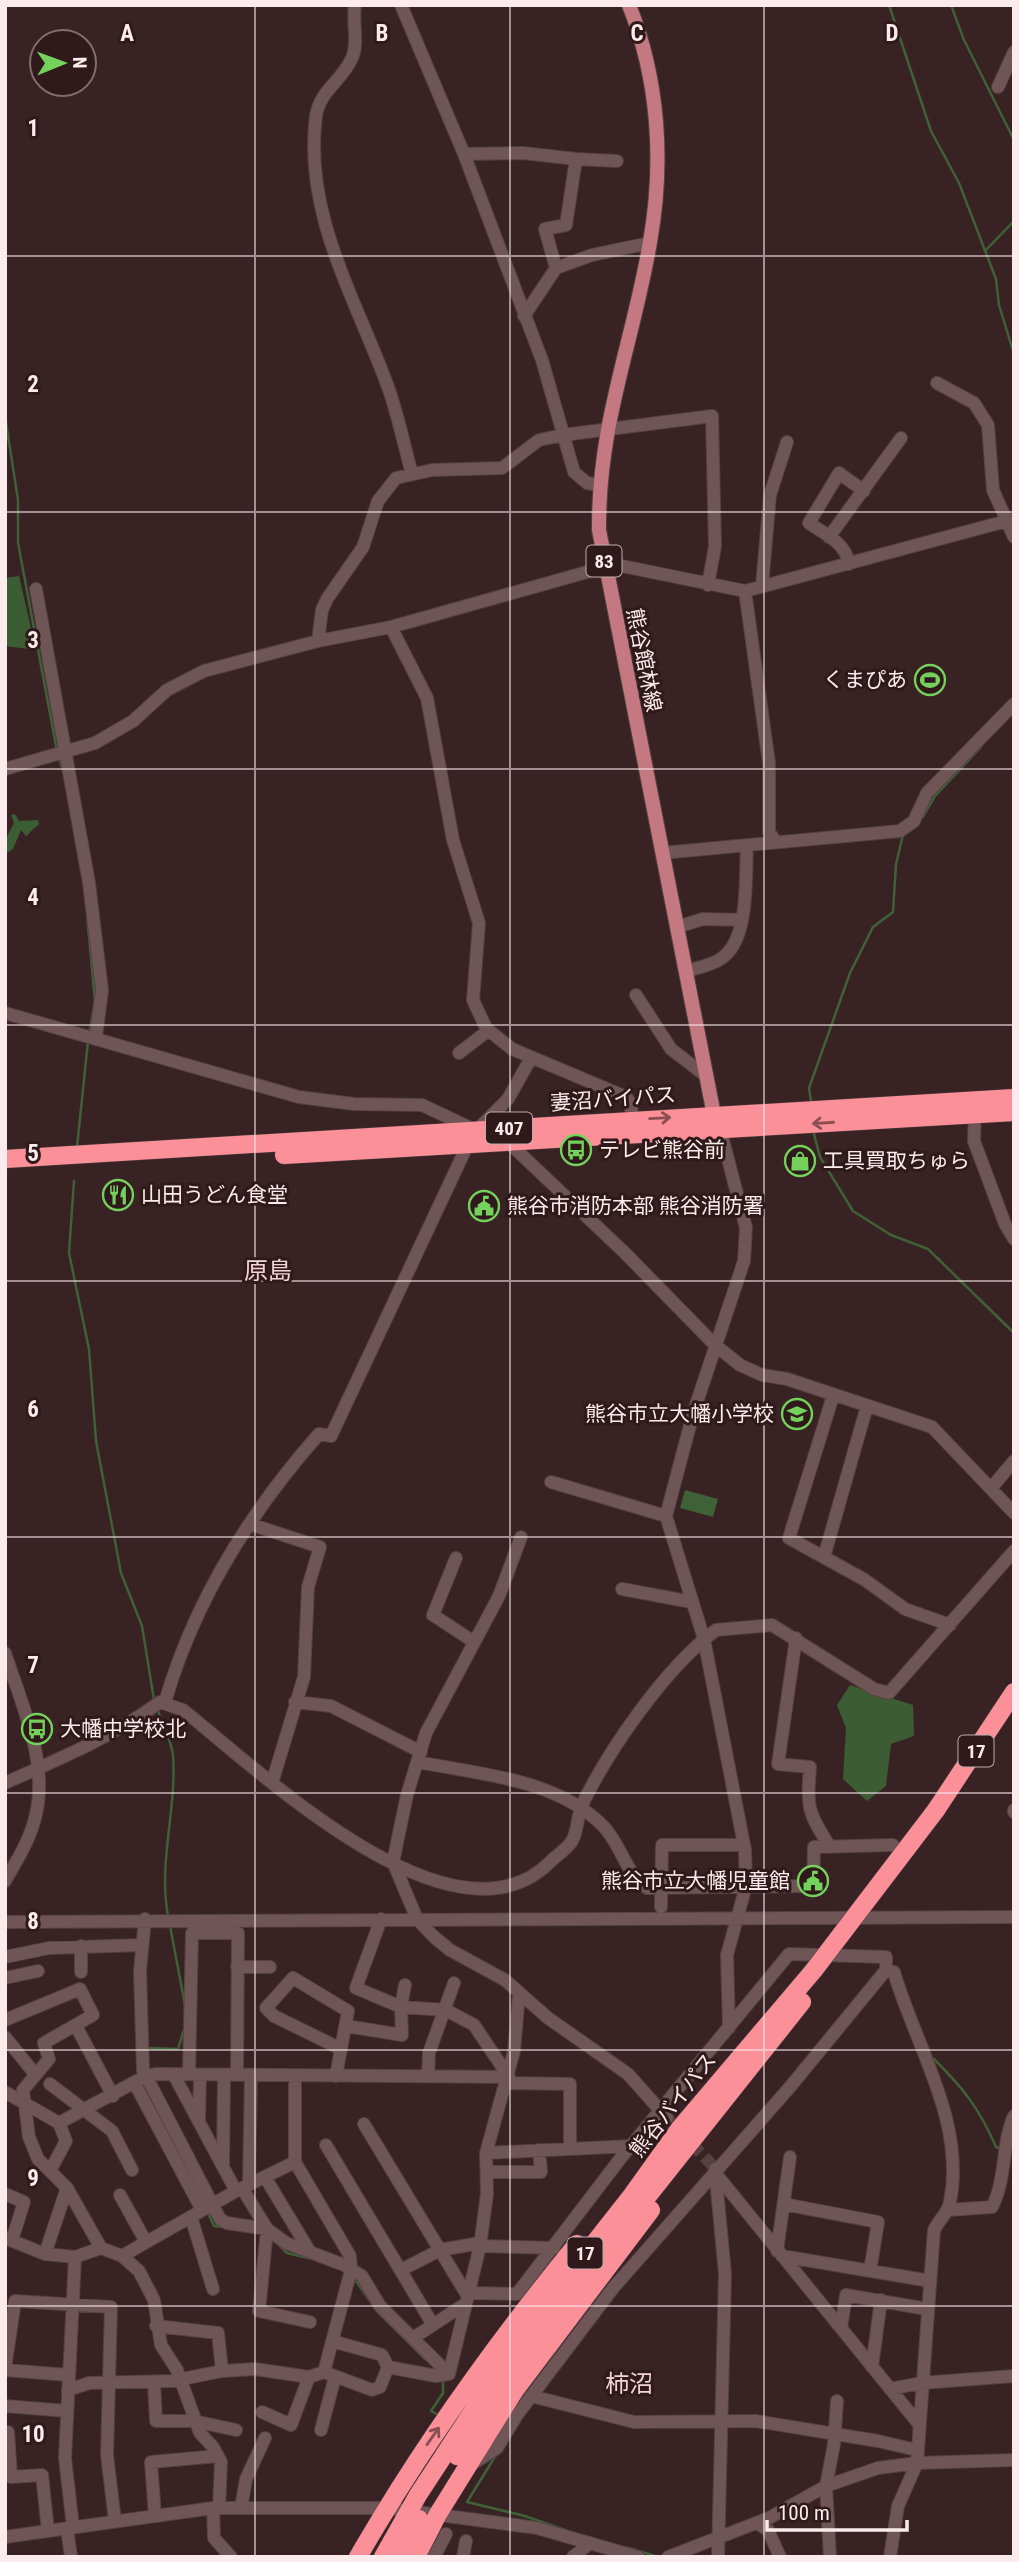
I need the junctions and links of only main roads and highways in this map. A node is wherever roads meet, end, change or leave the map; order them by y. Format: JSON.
{"nodes":[{"id":1,"x":629,"y":5,"type":"edge"},
{"id":2,"x":1014,"y":1098,"type":"edge"},
{"id":3,"x":975,"y":1107,"type":"junction"},
{"id":4,"x":1014,"y":1112,"type":"edge"},
{"id":5,"x":718,"y":1123,"type":"junction"},
{"id":6,"x":475,"y":1139,"type":"junction"},
{"id":7,"x":5,"y":1159,"type":"edge"},
{"id":8,"x":5,"y":1171,"type":"edge"},
{"id":9,"x":1014,"y":1692,"type":"edge"},
{"id":10,"x":1014,"y":1712,"type":"edge"},
{"id":11,"x":941,"y":1813,"type":"junction"},
{"id":12,"x":819,"y":1973,"type":"junction"},
{"id":13,"x":736,"y":2081,"type":"junction"},
{"id":14,"x":669,"y":2119,"type":"junction"},
{"id":15,"x":423,"y":2512,"type":"junction"},
{"id":16,"x":358,"y":2557,"type":"edge"},
{"id":17,"x":383,"y":2557,"type":"edge"},
{"id":18,"x":398,"y":2557,"type":"edge"},
{"id":19,"x":416,"y":2557,"type":"edge"}],
"edges":[{"from":1,"to":5,"type":"main road","name":"熊谷館林線","number":"83"},
{"from":2,"to":3,"type":"highway","name":"妻沼バイパス","number":"407"},
{"from":3,"to":4,"type":"highway","name":"妻沼バイパス","number":"407"},
{"from":3,"to":5,"type":"highway","name":"妻沼バイパス","number":"407"},
{"from":5,"to":6,"type":"highway","name":"妻沼バイパス","number":"407"},
{"from":6,"to":5,"type":"highway","name":"妻沼バイパス","number":"407","one_way":true},
{"from":6,"to":7,"type":"highway","name":"妻沼バイパス","number":"407"},
{"from":6,"to":8,"type":"highway","name":"妻沼バイパス","number":"407"},
{"from":9,"to":11,"type":"highway","name":"熊谷バイパス","number":"17"},
{"from":10,"to":11,"type":"highway","name":"熊谷バイパス","number":"17"},
{"from":11,"to":12,"type":"highway","name":"熊谷バイパス","number":"17","bridge":true},
{"from":12,"to":13,"type":"highway","name":"熊谷バイパス","number":"17"},
{"from":12,"to":14,"type":"highway","name":"熊谷バイパス","number":"17"},
{"from":13,"to":15,"type":"highway","name":"熊谷バイパス","number":"17"},
{"from":13,"to":15,"type":"highway","number":"17"},
{"from":14,"to":15,"type":"highway","name":"熊谷バイパス","number":"17"},
{"from":16,"to":14,"type":"highway","number":"17","one_way":true},
{"from":15,"to":17,"type":"highway","name":"熊谷バイパス","number":"17"},
{"from":15,"to":18,"type":"highway","name":"熊谷バイパス","number":"17"},
{"from":15,"to":19,"type":"highway","number":"17"}]}
